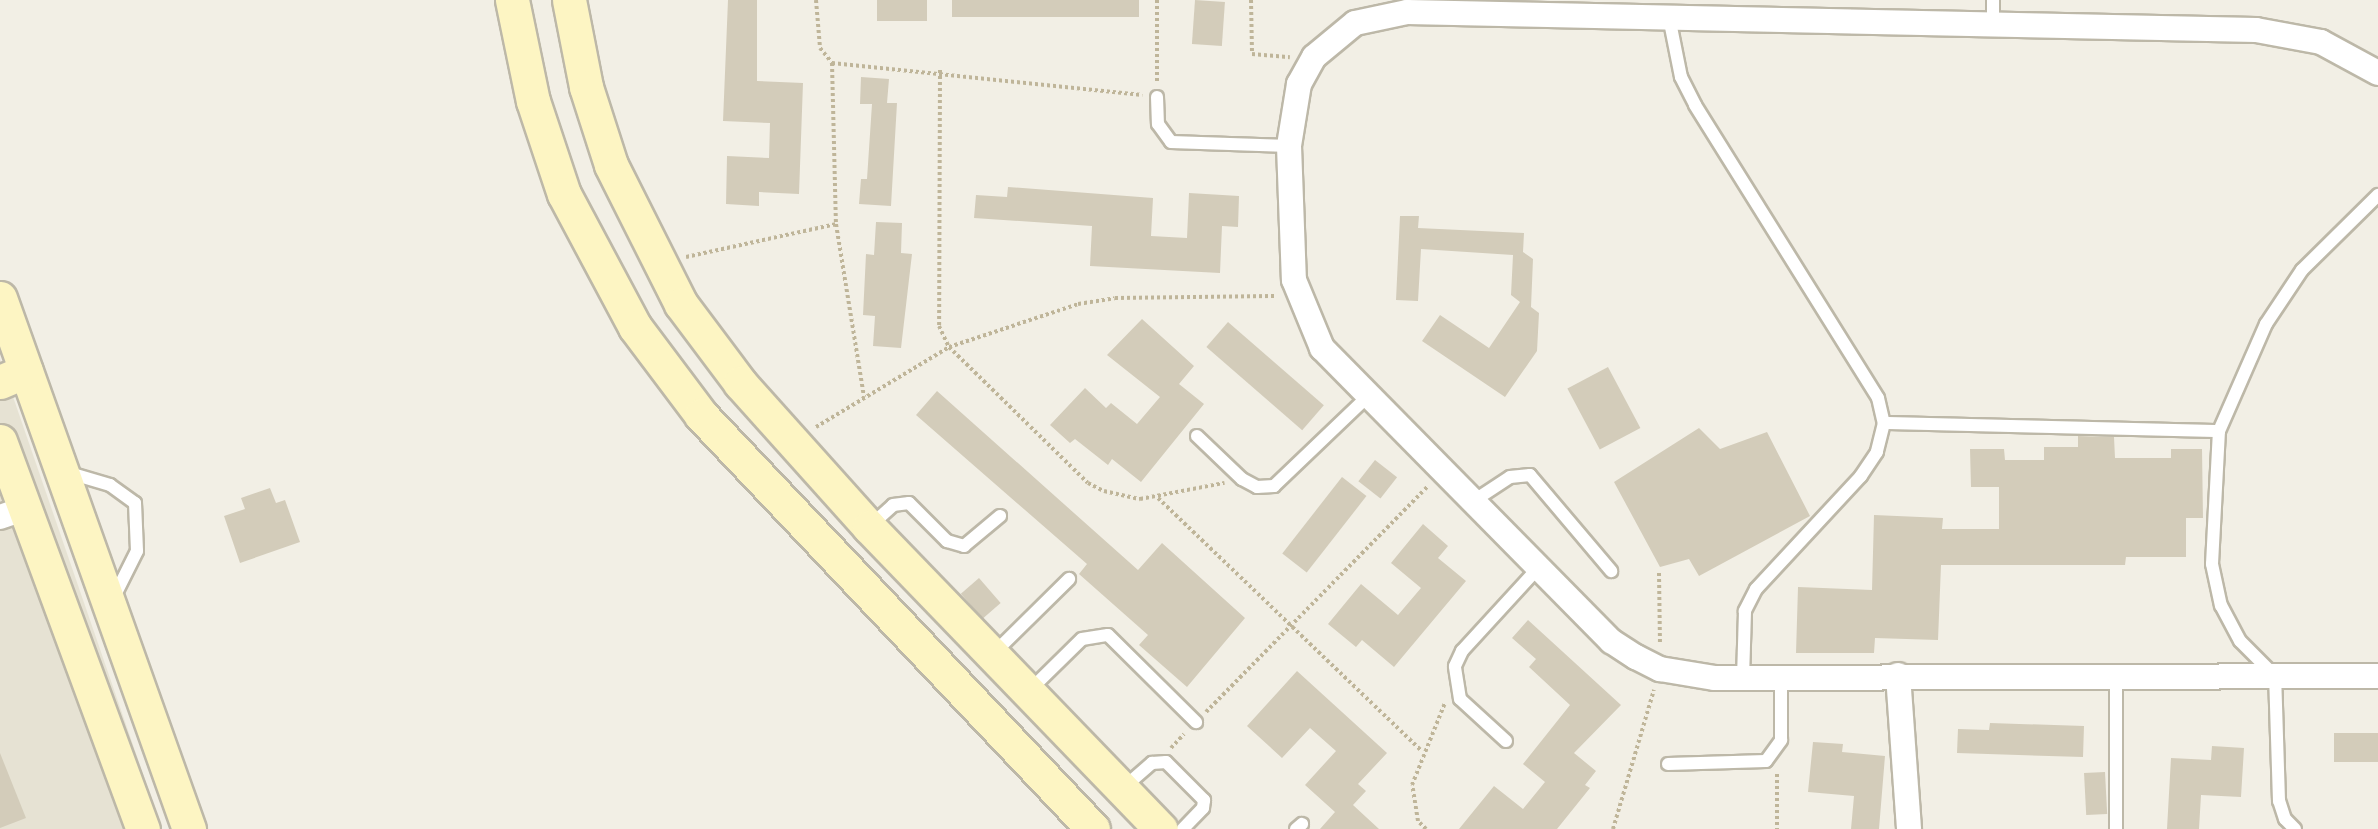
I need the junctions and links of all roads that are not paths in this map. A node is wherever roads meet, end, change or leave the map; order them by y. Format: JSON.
{"nodes":[{"id":1,"x":512,"y":0,"type":"edge"},
{"id":2,"x":569,"y":0,"type":"edge"},
{"id":3,"x":1473,"y":7,"type":"edge"},
{"id":4,"x":1615,"y":8,"type":"edge"},
{"id":5,"x":1993,"y":12,"type":"edge"},
{"id":6,"x":1669,"y":17,"type":"junction"},
{"id":7,"x":2378,"y":73,"type":"edge"},
{"id":8,"x":1157,"y":97,"type":"road end"},
{"id":9,"x":1289,"y":146,"type":"junction"},
{"id":10,"x":2378,"y":195,"type":"edge"},
{"id":11,"x":0,"y":298,"type":"edge"},
{"id":12,"x":13,"y":376,"type":"edge"},
{"id":13,"x":1366,"y":398,"type":"junction"},
{"id":14,"x":1884,"y":423,"type":"junction"},
{"id":15,"x":2219,"y":431,"type":"junction"},
{"id":16,"x":1197,"y":436,"type":"dead end"},
{"id":17,"x":0,"y":441,"type":"edge"},
{"id":18,"x":61,"y":470,"type":"junction"},
{"id":19,"x":1472,"y":502,"type":"junction"},
{"id":20,"x":12,"y":513,"type":"edge"},
{"id":21,"x":1000,"y":516,"type":"dead end"},
{"id":22,"x":869,"y":527,"type":"junction"},
{"id":23,"x":1538,"y":568,"type":"junction"},
{"id":24,"x":1611,"y":571,"type":"dead end"},
{"id":25,"x":1069,"y":579,"type":"dead end"},
{"id":26,"x":109,"y":605,"type":"junction"},
{"id":27,"x":992,"y":654,"type":"junction"},
{"id":28,"x":1899,"y":675,"type":"junction"},
{"id":29,"x":2116,"y":676,"type":"junction"},
{"id":30,"x":2275,"y":676,"type":"junction"},
{"id":31,"x":2378,"y":676,"type":"edge"},
{"id":32,"x":1743,"y":678,"type":"junction"},
{"id":33,"x":1781,"y":678,"type":"junction"},
{"id":34,"x":1028,"y":692,"type":"junction"},
{"id":35,"x":1196,"y":722,"type":"road end"},
{"id":36,"x":1506,"y":741,"type":"dead end"},
{"id":37,"x":1668,"y":764,"type":"dead end"},
{"id":38,"x":1122,"y":789,"type":"junction"},
{"id":39,"x":143,"y":829,"type":"edge"},
{"id":40,"x":189,"y":829,"type":"edge"},
{"id":41,"x":1093,"y":829,"type":"edge"},
{"id":42,"x":1161,"y":829,"type":"edge"},
{"id":43,"x":1183,"y":829,"type":"edge"},
{"id":44,"x":1909,"y":829,"type":"edge"},
{"id":45,"x":2116,"y":829,"type":"edge"},
{"id":46,"x":2295,"y":829,"type":"edge"}],
"edges":[{"from":1,"to":41,"type":"street"},
{"from":2,"to":22,"type":"street"},
{"from":3,"to":4,"type":"street"},
{"from":3,"to":9,"type":"street"},
{"from":4,"to":6,"type":"street"},
{"from":5,"to":6,"type":"street"},
{"from":5,"to":7,"type":"street"},
{"from":6,"to":14,"type":"lane"},
{"from":8,"to":9,"type":"lane"},
{"from":9,"to":13,"type":"street"},
{"from":10,"to":15,"type":"lane"},
{"from":11,"to":12,"type":"street"},
{"from":12,"to":18,"type":"street"},
{"from":13,"to":16,"type":"lane"},
{"from":13,"to":19,"type":"street"},
{"from":14,"to":15,"type":"lane"},
{"from":14,"to":32,"type":"lane"},
{"from":15,"to":30,"type":"lane"},
{"from":17,"to":20,"type":"street"},
{"from":18,"to":26,"type":"street"},
{"from":18,"to":26,"type":"lane"},
{"from":19,"to":23,"type":"street"},
{"from":19,"to":24,"type":"lane"},
{"from":20,"to":39,"type":"street"},
{"from":21,"to":22,"type":"lane"},
{"from":22,"to":27,"type":"street"},
{"from":23,"to":32,"type":"street"},
{"from":23,"to":36,"type":"lane"},
{"from":25,"to":27,"type":"lane"},
{"from":26,"to":40,"type":"street"},
{"from":27,"to":34,"type":"street"},
{"from":28,"to":29,"type":"street"},
{"from":28,"to":33,"type":"street"},
{"from":28,"to":44,"type":"street"},
{"from":29,"to":30,"type":"street"},
{"from":29,"to":45,"type":"lane"},
{"from":30,"to":31,"type":"street"},
{"from":30,"to":46,"type":"lane"},
{"from":32,"to":33,"type":"street"},
{"from":33,"to":37,"type":"lane"},
{"from":34,"to":35,"type":"lane"},
{"from":34,"to":38,"type":"street"},
{"from":38,"to":42,"type":"street"},
{"from":38,"to":43,"type":"lane"}]}
